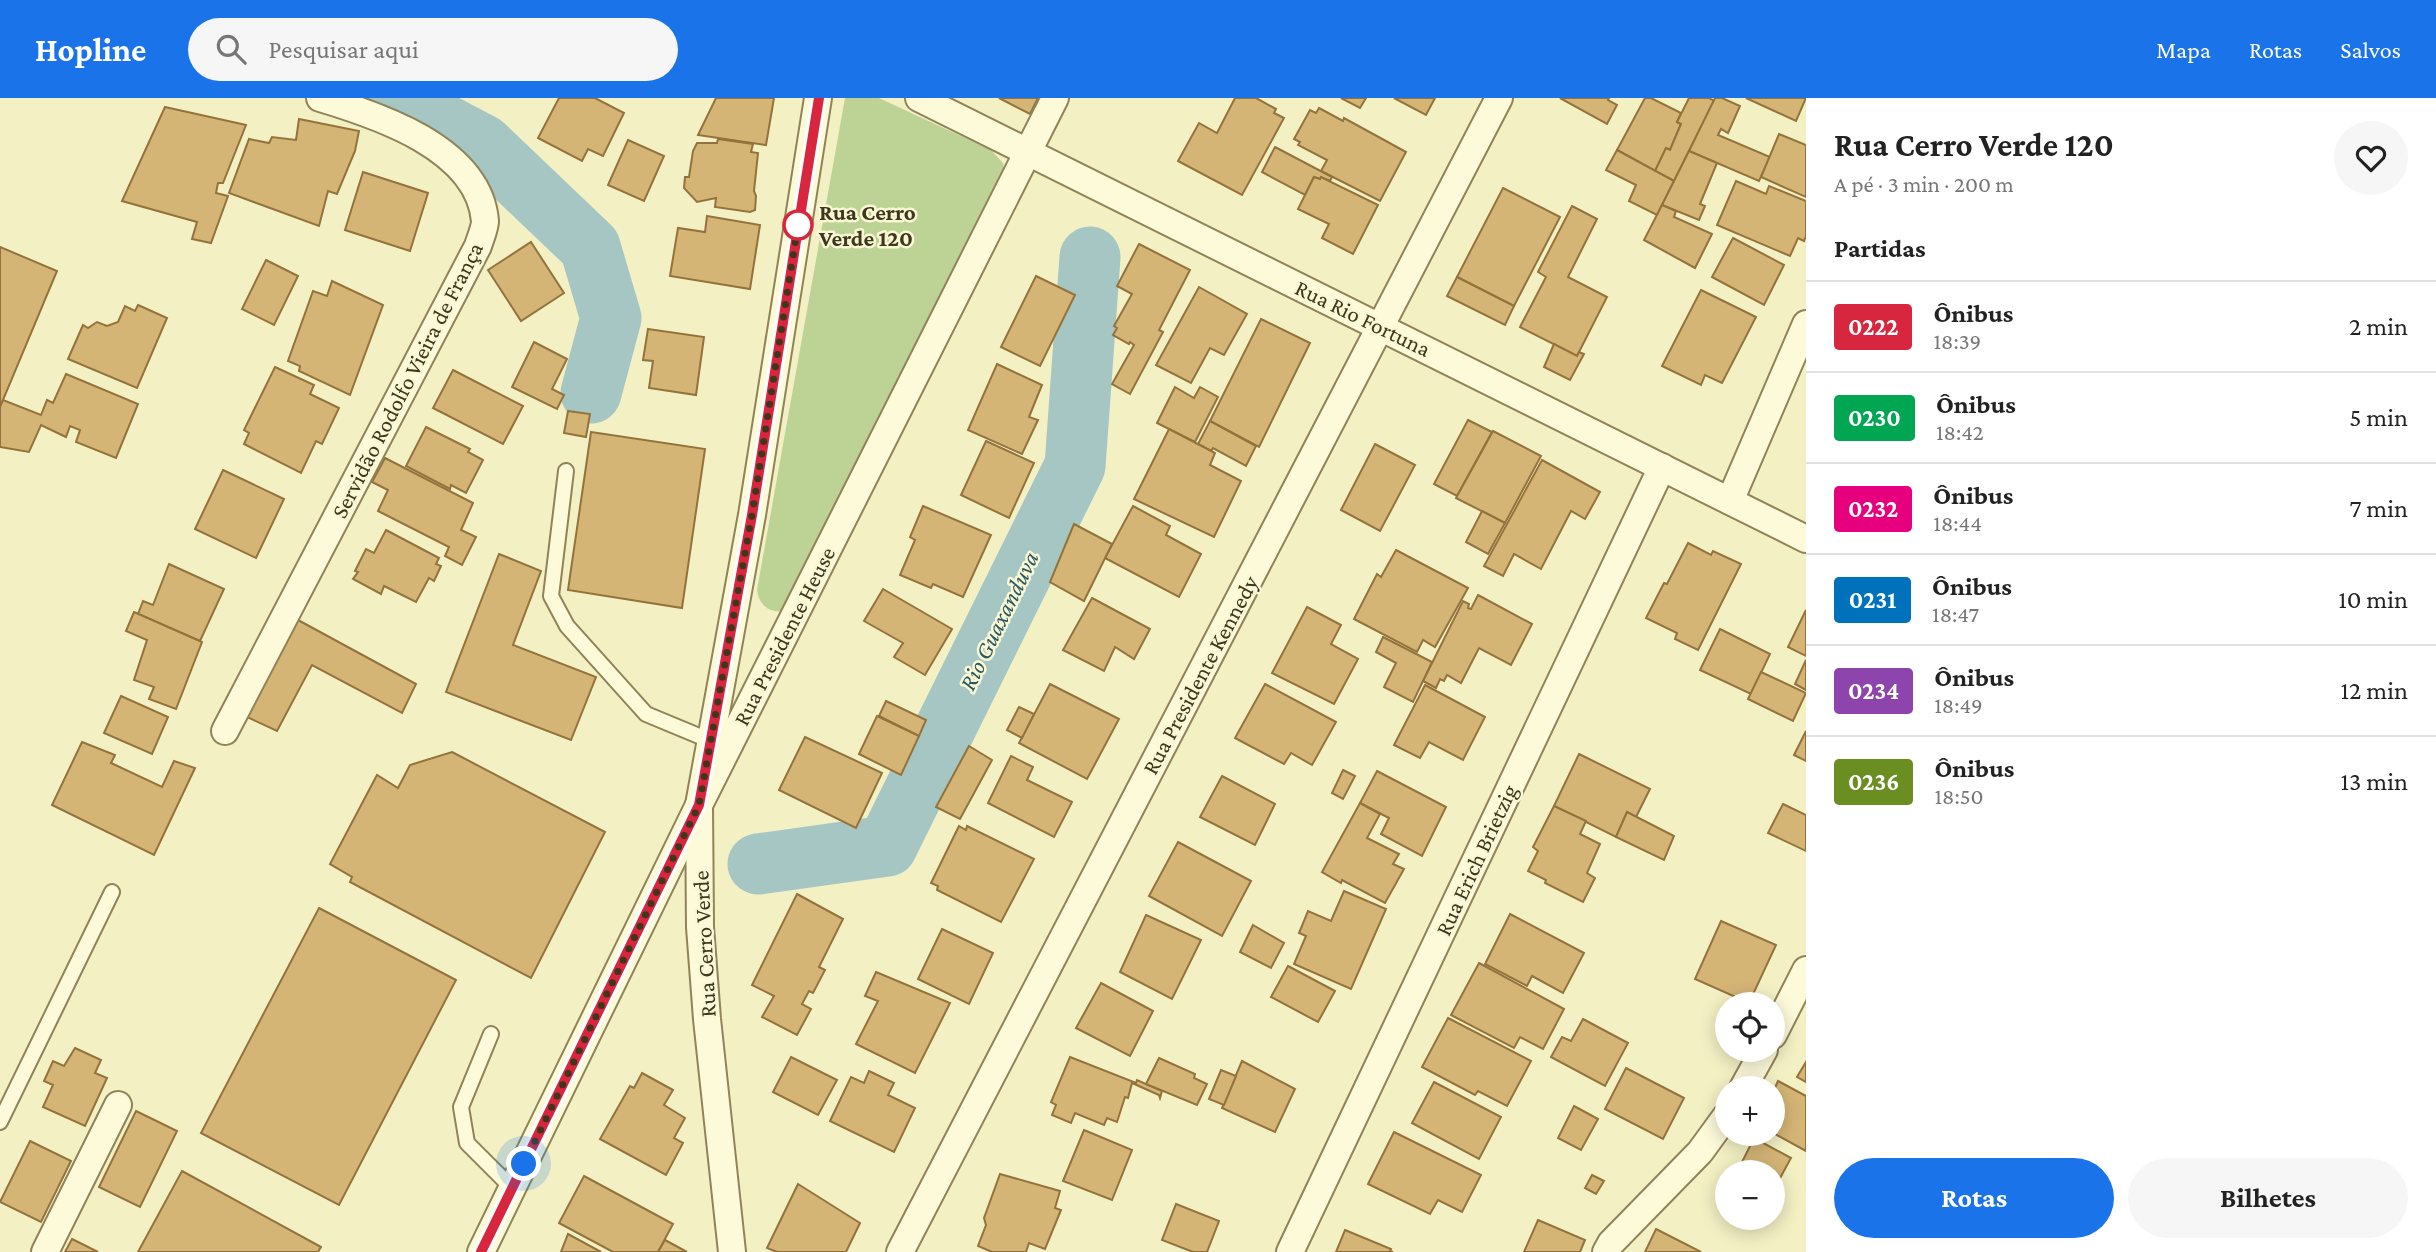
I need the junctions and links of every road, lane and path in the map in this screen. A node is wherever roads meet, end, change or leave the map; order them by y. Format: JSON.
{"nodes":[{"id":1,"x":320,"y":98,"type":"edge"},
{"id":2,"x":818,"y":98,"type":"edge"},
{"id":3,"x":919,"y":98,"type":"edge"},
{"id":4,"x":1055,"y":98,"type":"edge"},
{"id":5,"x":1499,"y":98,"type":"edge"},
{"id":6,"x":1028,"y":152,"type":"junction"},
{"id":7,"x":1806,"y":324,"type":"edge"},
{"id":8,"x":1381,"y":328,"type":"junction"},
{"id":9,"x":1662,"y":467,"type":"junction"},
{"id":10,"x":566,"y":471,"type":"dead end"},
{"id":11,"x":1730,"y":501,"type":"junction"},
{"id":12,"x":1806,"y":539,"type":"edge"},
{"id":13,"x":225,"y":731,"type":"dead end"},
{"id":14,"x":711,"y":741,"type":"junction"},
{"id":15,"x":699,"y":805,"type":"junction"},
{"id":16,"x":112,"y":892,"type":"dead end"},
{"id":17,"x":1806,"y":970,"type":"edge"},
{"id":18,"x":1785,"y":1011,"type":"edge"},
{"id":19,"x":491,"y":1034,"type":"dead end"},
{"id":20,"x":118,"y":1105,"type":"dead end"},
{"id":21,"x":0,"y":1122,"type":"edge"},
{"id":22,"x":1715,"y":1131,"type":"edge"},
{"id":23,"x":512,"y":1188,"type":"junction"},
{"id":24,"x":1609,"y":1248,"type":"edge"},
{"id":25,"x":45,"y":1252,"type":"edge"},
{"id":26,"x":481,"y":1252,"type":"edge"},
{"id":27,"x":732,"y":1252,"type":"edge"},
{"id":28,"x":900,"y":1252,"type":"edge"},
{"id":29,"x":1290,"y":1252,"type":"edge"}],
"edges":[{"from":1,"to":13,"type":"street","name":"Servidão Rodolfo Vieira de França"},
{"from":2,"to":14,"type":"street","name":"Rua Cerro Verde"},
{"from":3,"to":6,"type":"street","name":"Rua Rio Fortuna"},
{"from":4,"to":6,"type":"street","name":"Rua Presidente Heuse"},
{"from":5,"to":8,"type":"street","name":"Rua Presidente Kennedy"},
{"from":6,"to":8,"type":"street","name":"Rua Rio Fortuna"},
{"from":6,"to":15,"type":"street","name":"Rua Presidente Heuse"},
{"from":7,"to":11,"type":"street"},
{"from":8,"to":9,"type":"street","name":"Rua Rio Fortuna"},
{"from":8,"to":28,"type":"street","name":"Rua Presidente Kennedy"},
{"from":9,"to":11,"type":"street","name":"Rua Rio Fortuna"},
{"from":9,"to":29,"type":"street","name":"Rua Erich Brietzig"},
{"from":10,"to":14,"type":"lane"},
{"from":11,"to":12,"type":"street","name":"Rua Rio Fortuna"},
{"from":14,"to":15,"type":"street","name":"Rua Cerro Verde"},
{"from":15,"to":23,"type":"street","name":"Rua Presidente Heuse"},
{"from":15,"to":27,"type":"street","name":"Rua Cerro Verde"},
{"from":16,"to":21,"type":"lane"},
{"from":17,"to":18,"type":"street"},
{"from":19,"to":23,"type":"lane"},
{"from":20,"to":25,"type":"street"},
{"from":22,"to":24,"type":"street"},
{"from":23,"to":26,"type":"street","name":"Rua Presidente Heuse"}]}
